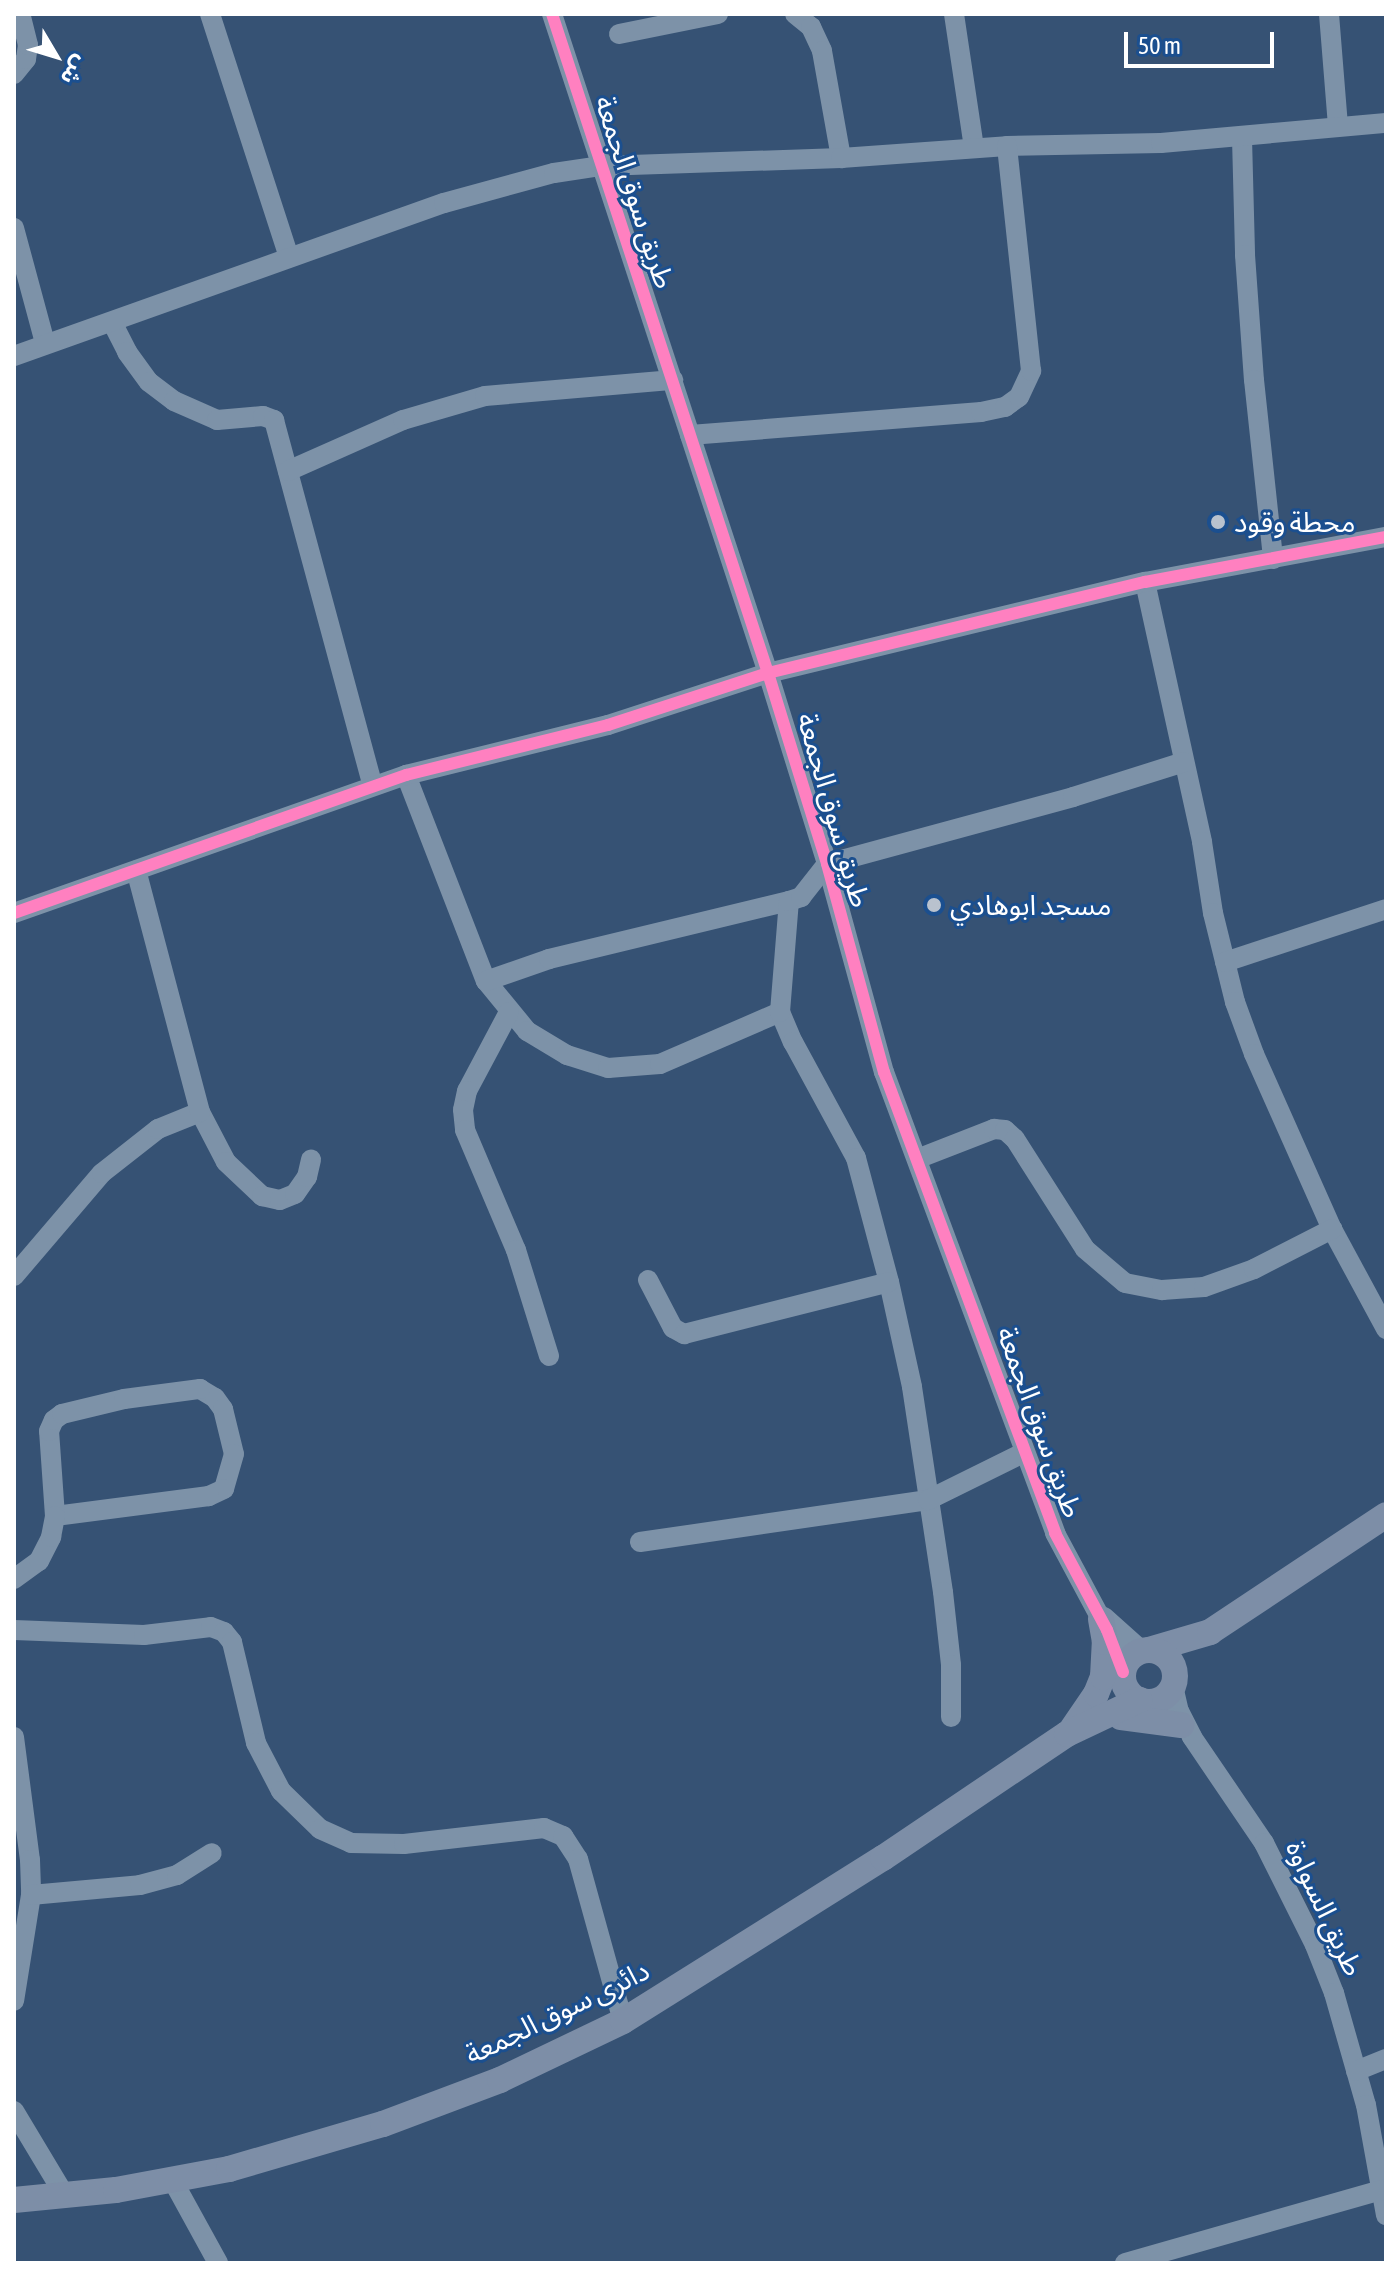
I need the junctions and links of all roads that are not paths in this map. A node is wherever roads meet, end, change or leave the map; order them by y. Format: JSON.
{"nodes":[{"id":1,"x":20,"y":14,"type":"edge"},
{"id":2,"x":210,"y":14,"type":"edge"},
{"id":3,"x":552,"y":14,"type":"edge"},
{"id":4,"x":718,"y":14,"type":"edge"},
{"id":5,"x":795,"y":14,"type":"edge"},
{"id":6,"x":954,"y":14,"type":"edge"},
{"id":7,"x":1329,"y":14,"type":"edge"},
{"id":8,"x":619,"y":34,"type":"dead end"},
{"id":9,"x":14,"y":74,"type":"edge"},
{"id":10,"x":1386,"y":123,"type":"edge"},
{"id":11,"x":1338,"y":125,"type":"junction"},
{"id":12,"x":1242,"y":138,"type":"junction"},
{"id":13,"x":1007,"y":146,"type":"junction"},
{"id":14,"x":974,"y":148,"type":"junction"},
{"id":15,"x":841,"y":158,"type":"junction"},
{"id":16,"x":601,"y":166,"type":"junction"},
{"id":17,"x":14,"y":228,"type":"edge"},
{"id":18,"x":289,"y":257,"type":"junction"},
{"id":19,"x":112,"y":322,"type":"junction"},
{"id":20,"x":45,"y":343,"type":"junction"},
{"id":21,"x":14,"y":356,"type":"edge"},
{"id":22,"x":673,"y":380,"type":"junction"},
{"id":23,"x":690,"y":435,"type":"junction"},
{"id":24,"x":288,"y":471,"type":"junction"},
{"id":25,"x":1386,"y":537,"type":"edge"},
{"id":26,"x":1273,"y":559,"type":"junction"},
{"id":27,"x":1145,"y":582,"type":"junction"},
{"id":28,"x":768,"y":673,"type":"junction"},
{"id":29,"x":1184,"y":762,"type":"junction"},
{"id":30,"x":406,"y":775,"type":"junction"},
{"id":31,"x":373,"y":786,"type":"junction"},
{"id":32,"x":827,"y":864,"type":"junction"},
{"id":33,"x":136,"y":870,"type":"junction"},
{"id":34,"x":789,"y":901,"type":"junction"},
{"id":35,"x":1386,"y":909,"type":"edge"},
{"id":36,"x":14,"y":913,"type":"edge"},
{"id":37,"x":1225,"y":962,"type":"junction"},
{"id":38,"x":486,"y":981,"type":"junction"},
{"id":39,"x":509,"y":1012,"type":"junction"},
{"id":40,"x":780,"y":1012,"type":"junction"},
{"id":41,"x":200,"y":1112,"type":"junction"},
{"id":42,"x":311,"y":1159,"type":"dead end"},
{"id":43,"x":917,"y":1159,"type":"junction"},
{"id":44,"x":1332,"y":1229,"type":"junction"},
{"id":45,"x":14,"y":1276,"type":"edge"},
{"id":46,"x":648,"y":1280,"type":"dead end"},
{"id":47,"x":889,"y":1282,"type":"junction"},
{"id":48,"x":1386,"y":1329,"type":"edge"},
{"id":49,"x":549,"y":1356,"type":"dead end"},
{"id":50,"x":1025,"y":1452,"type":"junction"},
{"id":51,"x":928,"y":1500,"type":"junction"},
{"id":52,"x":1386,"y":1515,"type":"edge"},
{"id":53,"x":55,"y":1516,"type":"junction"},
{"id":54,"x":640,"y":1542,"type":"dead end"},
{"id":55,"x":14,"y":1579,"type":"edge"},
{"id":56,"x":1098,"y":1614,"type":"junction"},
{"id":57,"x":1237,"y":1616,"type":"junction"},
{"id":58,"x":14,"y":1630,"type":"edge"},
{"id":59,"x":1145,"y":1651,"type":"junction"},
{"id":60,"x":1173,"y":1682,"type":"junction"},
{"id":61,"x":1133,"y":1688,"type":"junction"},
{"id":62,"x":951,"y":1717,"type":"dead end"},
{"id":63,"x":1097,"y":1720,"type":"junction"},
{"id":64,"x":1186,"y":1731,"type":"junction"},
{"id":65,"x":1070,"y":1732,"type":"junction"},
{"id":66,"x":14,"y":1737,"type":"edge"},
{"id":67,"x":212,"y":1853,"type":"dead end"},
{"id":68,"x":31,"y":1895,"type":"junction"},
{"id":69,"x":14,"y":2001,"type":"edge"},
{"id":70,"x":623,"y":2021,"type":"junction"},
{"id":71,"x":1386,"y":2059,"type":"edge"},
{"id":72,"x":1356,"y":2071,"type":"junction"},
{"id":73,"x":14,"y":2111,"type":"edge"},
{"id":74,"x":173,"y":2181,"type":"junction"},
{"id":75,"x":1382,"y":2190,"type":"junction"},
{"id":76,"x":65,"y":2196,"type":"junction"},
{"id":77,"x":14,"y":2200,"type":"edge"},
{"id":78,"x":1386,"y":2215,"type":"edge"},
{"id":79,"x":218,"y":2263,"type":"edge"},
{"id":80,"x":1125,"y":2263,"type":"edge"}],
"edges":[{"from":1,"to":9,"type":"street"},
{"from":2,"to":18,"type":"street"},
{"from":3,"to":16,"type":"street","name":"طريق سوق الجمعة"},
{"from":4,"to":8,"type":"street"},
{"from":5,"to":15,"type":"street"},
{"from":6,"to":14,"type":"street"},
{"from":7,"to":11,"type":"street"},
{"from":10,"to":11,"type":"street"},
{"from":11,"to":12,"type":"street"},
{"from":12,"to":13,"type":"street"},
{"from":12,"to":26,"type":"street"},
{"from":13,"to":14,"type":"street"},
{"from":13,"to":23,"type":"street"},
{"from":14,"to":15,"type":"street"},
{"from":15,"to":16,"type":"street"},
{"from":16,"to":18,"type":"street"},
{"from":16,"to":22,"type":"street","name":"طريق سوق الجمعة"},
{"from":17,"to":20,"type":"street"},
{"from":18,"to":19,"type":"street"},
{"from":19,"to":20,"type":"street"},
{"from":19,"to":24,"type":"street"},
{"from":20,"to":21,"type":"street"},
{"from":22,"to":23,"type":"street","name":"طريق سوق الجمعة"},
{"from":22,"to":24,"type":"street"},
{"from":23,"to":28,"type":"street","name":"طريق سوق الجمعة"},
{"from":24,"to":31,"type":"street"},
{"from":25,"to":26,"type":"street"},
{"from":26,"to":27,"type":"street"},
{"from":27,"to":28,"type":"street"},
{"from":27,"to":29,"type":"street"},
{"from":28,"to":30,"type":"street"},
{"from":28,"to":32,"type":"street","name":"طريق سوق الجمعة"},
{"from":29,"to":32,"type":"street"},
{"from":29,"to":37,"type":"street"},
{"from":30,"to":31,"type":"street"},
{"from":30,"to":38,"type":"street"},
{"from":31,"to":33,"type":"street"},
{"from":32,"to":34,"type":"street"},
{"from":32,"to":43,"type":"street","name":"طريق سوق الجمعة"},
{"from":33,"to":36,"type":"street"},
{"from":33,"to":41,"type":"street"},
{"from":34,"to":38,"type":"street"},
{"from":34,"to":40,"type":"street"},
{"from":35,"to":37,"type":"street"},
{"from":37,"to":44,"type":"street"},
{"from":38,"to":39,"type":"street"},
{"from":39,"to":40,"type":"street"},
{"from":39,"to":49,"type":"street"},
{"from":40,"to":47,"type":"street"},
{"from":41,"to":42,"type":"street"},
{"from":41,"to":45,"type":"street"},
{"from":43,"to":44,"type":"street"},
{"from":43,"to":50,"type":"street","name":"طريق سوق الجمعة"},
{"from":44,"to":48,"type":"street"},
{"from":46,"to":47,"type":"street"},
{"from":47,"to":51,"type":"street"},
{"from":50,"to":51,"type":"street"},
{"from":50,"to":56,"type":"street","name":"طريق سوق الجمعة"},
{"from":51,"to":54,"type":"street"},
{"from":51,"to":62,"type":"street"},
{"from":52,"to":57,"type":"main road"},
{"from":53,"to":53,"type":"street"},
{"from":53,"to":55,"type":"street"},
{"from":56,"to":59,"type":"street"},
{"from":56,"to":61,"type":"street","name":"طريق سوق الجمعة"},
{"from":56,"to":65,"type":"main road"},
{"from":57,"to":59,"type":"main road"},
{"from":57,"to":60,"type":"main road"},
{"from":58,"to":70,"type":"street"},
{"from":59,"to":60,"type":"main road"},
{"from":59,"to":61,"type":"main road"},
{"from":60,"to":61,"type":"main road"},
{"from":60,"to":64,"type":"street"},
{"from":61,"to":63,"type":"main road"},
{"from":61,"to":64,"type":"street"},
{"from":61,"to":65,"type":"main road"},
{"from":63,"to":64,"type":"main road"},
{"from":63,"to":65,"type":"main road"},
{"from":64,"to":72,"type":"street","name":"طريق السواوة"},
{"from":65,"to":70,"type":"main road","name":"دائرى سوق الجمعة"},
{"from":66,"to":68,"type":"street"},
{"from":67,"to":68,"type":"street"},
{"from":68,"to":69,"type":"street"},
{"from":70,"to":74,"type":"main road","name":"دائرى سوق الجمعة"},
{"from":71,"to":72,"type":"street"},
{"from":72,"to":75,"type":"street","name":"طريق السواوة"},
{"from":73,"to":76,"type":"street"},
{"from":74,"to":76,"type":"main road","name":"دائرى سوق الجمعة"},
{"from":74,"to":79,"type":"street"},
{"from":75,"to":78,"type":"street","name":"طريق السواوة"},
{"from":75,"to":80,"type":"street"},
{"from":76,"to":77,"type":"main road","name":"دائرى سوق الجمعة"}]}
